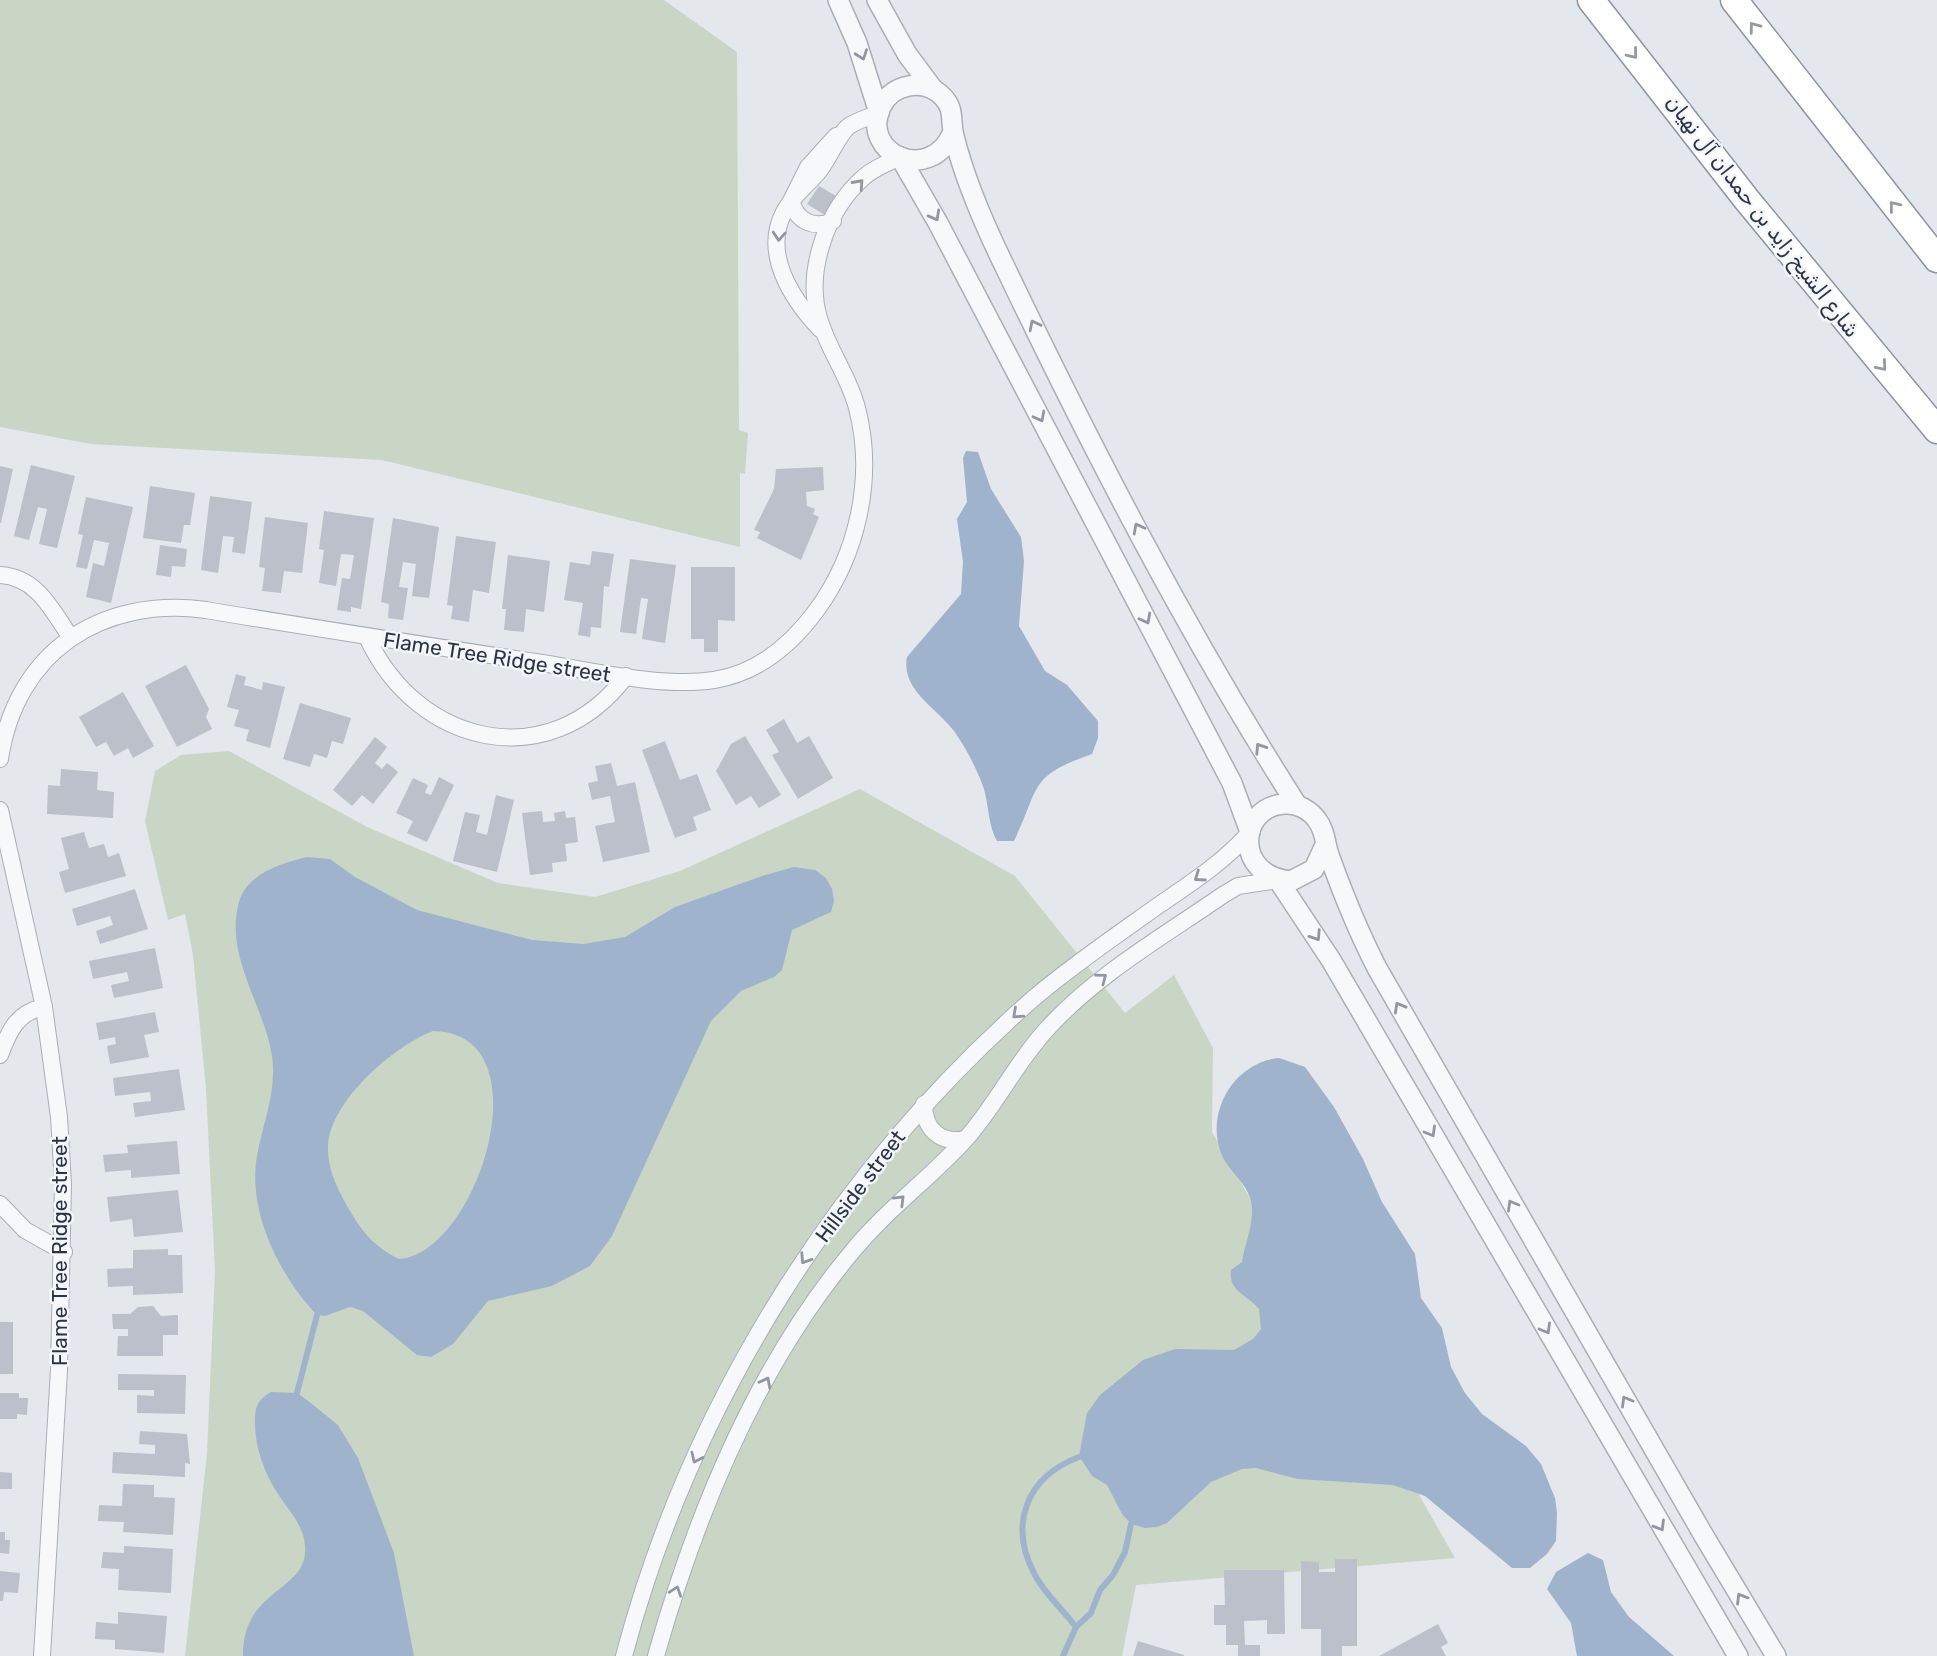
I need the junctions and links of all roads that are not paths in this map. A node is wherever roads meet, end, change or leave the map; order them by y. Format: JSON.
{"nodes":[{"id":1,"x":838,"y":0,"type":"edge"},
{"id":2,"x":877,"y":0,"type":"edge"},
{"id":3,"x":1591,"y":0,"type":"edge"},
{"id":4,"x":1734,"y":0,"type":"edge"},
{"id":5,"x":933,"y":89,"type":"junction"},
{"id":6,"x":879,"y":113,"type":"junction"},
{"id":7,"x":953,"y":132,"type":"junction"},
{"id":8,"x":900,"y":157,"type":"junction"},
{"id":9,"x":791,"y":201,"type":"junction"},
{"id":10,"x":833,"y":221,"type":"junction"},
{"id":11,"x":1937,"y":259,"type":"edge"},
{"id":12,"x":826,"y":336,"type":"junction"},
{"id":13,"x":1937,"y":430,"type":"edge"},
{"id":14,"x":0,"y":575,"type":"edge"},
{"id":15,"x":367,"y":637,"type":"junction"},
{"id":16,"x":71,"y":638,"type":"junction"},
{"id":17,"x":626,"y":676,"type":"junction"},
{"id":18,"x":0,"y":695,"type":"edge"},
{"id":19,"x":15,"y":704,"type":"junction"},
{"id":20,"x":0,"y":759,"type":"edge"},
{"id":21,"x":1297,"y":805,"type":"junction"},
{"id":22,"x":0,"y":810,"type":"edge"},
{"id":23,"x":1250,"y":832,"type":"junction"},
{"id":24,"x":1325,"y":845,"type":"junction"},
{"id":25,"x":1278,"y":880,"type":"junction"},
{"id":26,"x":44,"y":1007,"type":"junction"},
{"id":27,"x":0,"y":1055,"type":"edge"},
{"id":28,"x":924,"y":1104,"type":"junction"},
{"id":29,"x":965,"y":1139,"type":"junction"},
{"id":30,"x":0,"y":1204,"type":"edge"},
{"id":31,"x":64,"y":1251,"type":"junction"},
{"id":32,"x":42,"y":1656,"type":"edge"},
{"id":33,"x":625,"y":1656,"type":"edge"},
{"id":34,"x":656,"y":1656,"type":"edge"},
{"id":35,"x":1738,"y":1656,"type":"edge"},
{"id":36,"x":1776,"y":1656,"type":"edge"}],
"edges":[{"from":1,"to":6,"type":"street","one_way":true},
{"from":2,"to":5,"type":"street"},
{"from":3,"to":13,"type":"highway","name":"شارع الشيخ زايد بن حمدان آل نهيان","one_way":true},
{"from":11,"to":4,"type":"highway","one_way":true},
{"from":5,"to":6,"type":"street"},
{"from":5,"to":7,"type":"street"},
{"from":6,"to":8,"type":"street"},
{"from":6,"to":9,"type":"street","name":"Flame Tree Ridge street"},
{"from":7,"to":8,"type":"street"},
{"from":21,"to":7,"type":"street","one_way":true},
{"from":10,"to":8,"type":"street","name":"Flame Tree Ridge street","one_way":true},
{"from":8,"to":23,"type":"street","one_way":true},
{"from":9,"to":10,"type":"street"},
{"from":9,"to":12,"type":"street","name":"Flame Tree Ridge street","one_way":true},
{"from":10,"to":12,"type":"street","name":"Flame Tree Ridge street"},
{"from":12,"to":17,"type":"street","name":"Flame Tree Ridge street"},
{"from":14,"to":16,"type":"street"},
{"from":15,"to":16,"type":"street","name":"Flame Tree Ridge street"},
{"from":15,"to":17,"type":"street","name":"Flame Tree Ridge street"},
{"from":15,"to":17,"type":"street","name":"Flame Tree Ridge street"},
{"from":16,"to":19,"type":"street","name":"Flame Tree Ridge street"},
{"from":18,"to":19,"type":"street"},
{"from":19,"to":20,"type":"street","name":"Flame Tree Ridge street"},
{"from":21,"to":23,"type":"street"},
{"from":21,"to":24,"type":"street"},
{"from":22,"to":26,"type":"street","name":"Flame Tree Ridge street"},
{"from":23,"to":25,"type":"street"},
{"from":23,"to":28,"type":"street","name":"Hillside street","one_way":true},
{"from":24,"to":25,"type":"street"},
{"from":36,"to":24,"type":"street","one_way":true},
{"from":29,"to":25,"type":"street","name":"Hillside street","one_way":true},
{"from":25,"to":35,"type":"street","one_way":true},
{"from":26,"to":27,"type":"street"},
{"from":26,"to":31,"type":"street","name":"Flame Tree Ridge street"},
{"from":28,"to":29,"type":"street"},
{"from":28,"to":33,"type":"street","name":"Hillside street","one_way":true},
{"from":34,"to":29,"type":"street","name":"Hillside street","one_way":true},
{"from":30,"to":31,"type":"street"},
{"from":31,"to":32,"type":"street","name":"Flame Tree Ridge street"}]}
